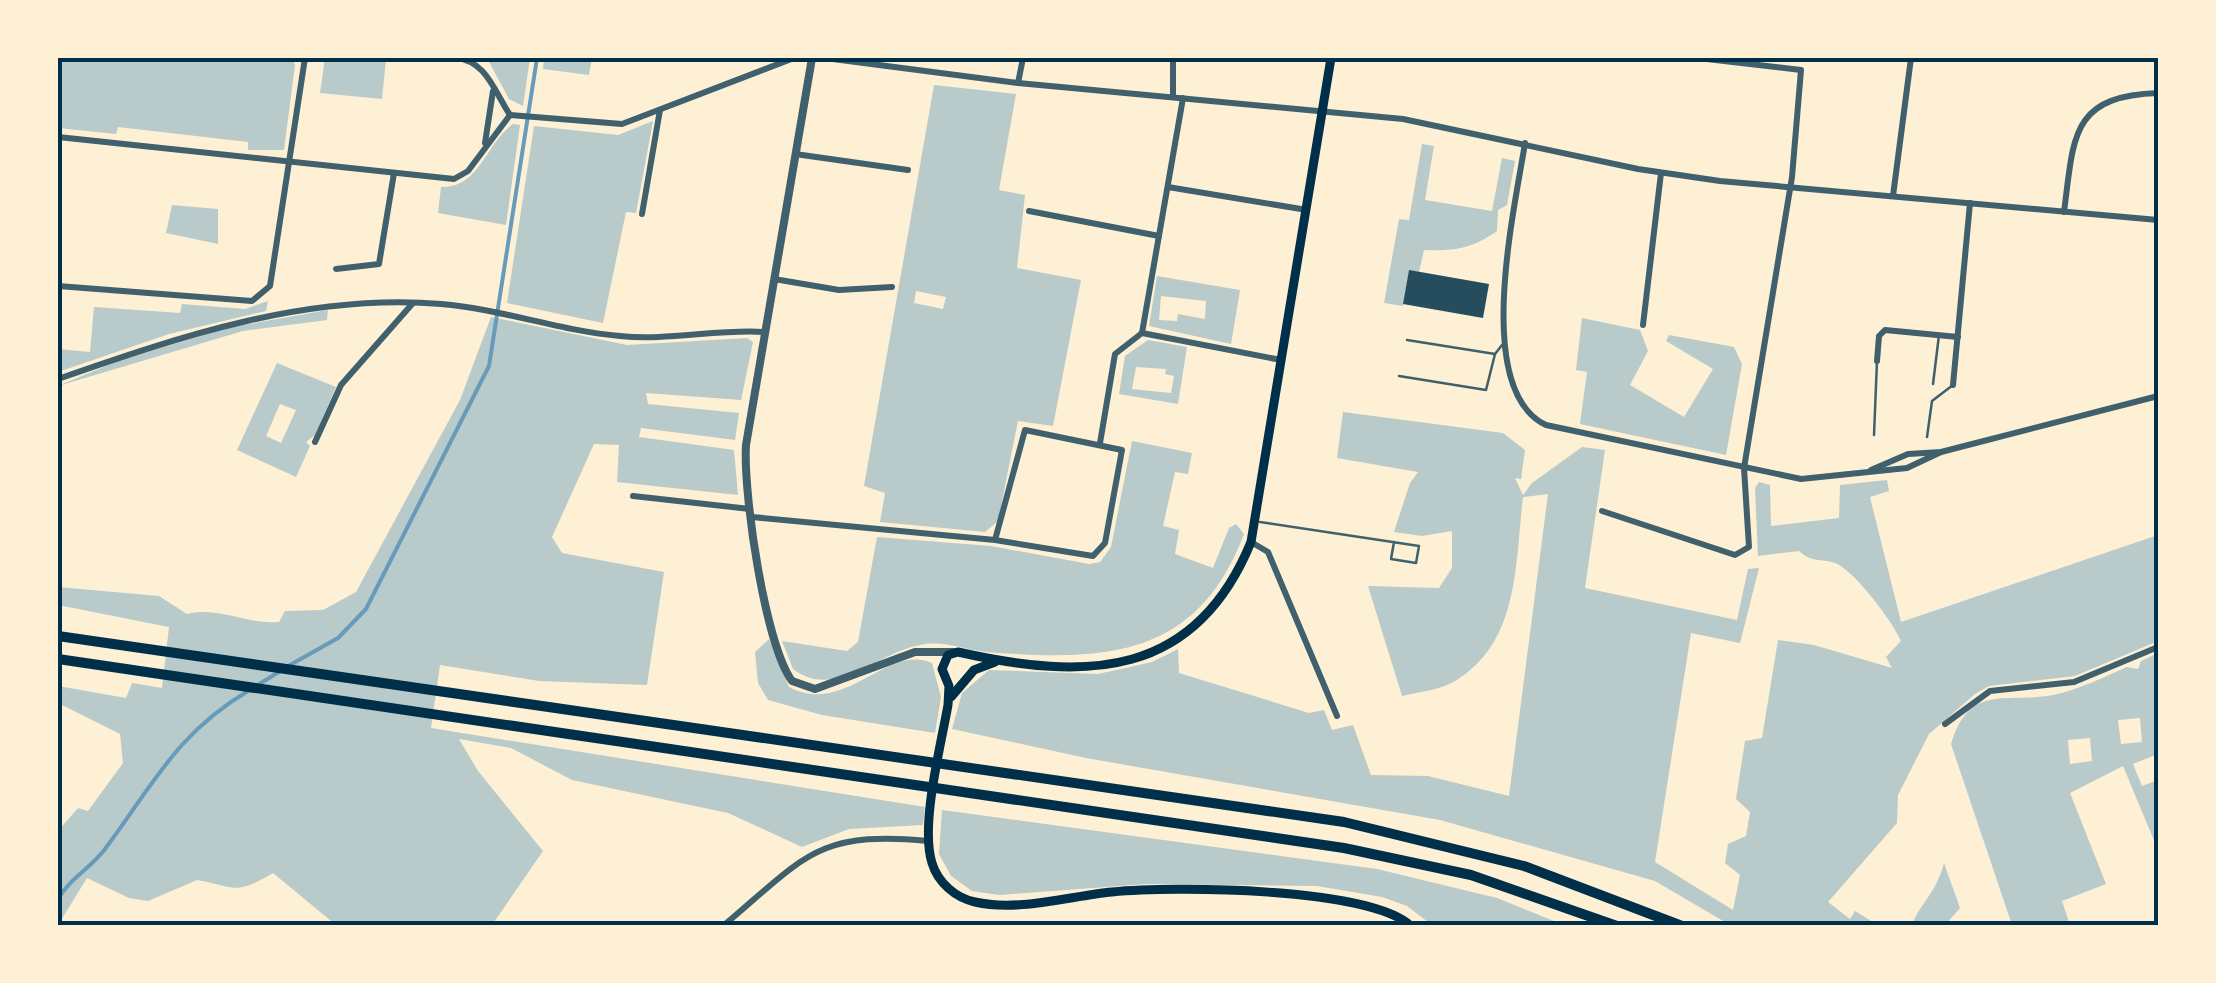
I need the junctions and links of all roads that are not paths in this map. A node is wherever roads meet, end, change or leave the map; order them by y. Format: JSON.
{"nodes":[{"id":1,"x":305,"y":58,"type":"edge"},
{"id":2,"x":455,"y":58,"type":"edge"},
{"id":3,"x":794,"y":58,"type":"edge"},
{"id":4,"x":812,"y":58,"type":"edge"},
{"id":5,"x":824,"y":58,"type":"edge"},
{"id":6,"x":1023,"y":58,"type":"edge"},
{"id":7,"x":1173,"y":58,"type":"edge"},
{"id":8,"x":1331,"y":58,"type":"edge"},
{"id":9,"x":1698,"y":58,"type":"edge"},
{"id":10,"x":1911,"y":58,"type":"edge"},
{"id":11,"x":1018,"y":82,"type":"junction"},
{"id":12,"x":493,"y":90,"type":"junction"},
{"id":13,"x":2158,"y":93,"type":"edge"},
{"id":14,"x":1172,"y":96,"type":"junction"},
{"id":15,"x":1183,"y":97,"type":"junction"},
{"id":16,"x":660,"y":109,"type":"junction"},
{"id":17,"x":1322,"y":110,"type":"junction"},
{"id":18,"x":510,"y":115,"type":"junction"},
{"id":19,"x":58,"y":137,"type":"edge"},
{"id":20,"x":1525,"y":143,"type":"junction"},
{"id":21,"x":483,"y":148,"type":"junction"},
{"id":22,"x":795,"y":154,"type":"junction"},
{"id":23,"x":290,"y":160,"type":"junction"},
{"id":24,"x":908,"y":170,"type":"dead end"},
{"id":25,"x":394,"y":173,"type":"junction"},
{"id":26,"x":1662,"y":173,"type":"junction"},
{"id":27,"x":1168,"y":187,"type":"junction"},
{"id":28,"x":1790,"y":188,"type":"junction"},
{"id":29,"x":1893,"y":196,"type":"junction"},
{"id":30,"x":1970,"y":204,"type":"junction"},
{"id":31,"x":1307,"y":210,"type":"junction"},
{"id":32,"x":1029,"y":211,"type":"dead end"},
{"id":33,"x":2064,"y":212,"type":"junction"},
{"id":34,"x":642,"y":214,"type":"dead end"},
{"id":35,"x":2158,"y":220,"type":"edge"},
{"id":36,"x":1159,"y":236,"type":"junction"},
{"id":37,"x":336,"y":269,"type":"dead end"},
{"id":38,"x":774,"y":279,"type":"junction"},
{"id":39,"x":58,"y":286,"type":"edge"},
{"id":40,"x":892,"y":287,"type":"dead end"},
{"id":41,"x":414,"y":302,"type":"junction"},
{"id":42,"x":1643,"y":325,"type":"dead end"},
{"id":43,"x":764,"y":332,"type":"junction"},
{"id":44,"x":1142,"y":333,"type":"junction"},
{"id":45,"x":1939,"y":334,"type":"junction"},
{"id":46,"x":1958,"y":338,"type":"junction"},
{"id":47,"x":1407,"y":340,"type":"dead end"},
{"id":48,"x":1506,"y":340,"type":"junction"},
{"id":49,"x":1495,"y":354,"type":"junction"},
{"id":50,"x":1282,"y":360,"type":"junction"},
{"id":51,"x":1877,"y":361,"type":"joint"},
{"id":52,"x":1400,"y":376,"type":"dead end"},
{"id":53,"x":58,"y":379,"type":"edge"},
{"id":54,"x":1934,"y":384,"type":"dead end"},
{"id":55,"x":1953,"y":385,"type":"joint"},
{"id":56,"x":2158,"y":396,"type":"edge"},
{"id":57,"x":1874,"y":434,"type":"dead end"},
{"id":58,"x":1928,"y":437,"type":"dead end"},
{"id":59,"x":315,"y":442,"type":"dead end"},
{"id":60,"x":1100,"y":444,"type":"junction"},
{"id":61,"x":1942,"y":452,"type":"junction"},
{"id":62,"x":1744,"y":468,"type":"junction"},
{"id":63,"x":1868,"y":471,"type":"junction"},
{"id":64,"x":632,"y":496,"type":"dead end"},
{"id":65,"x":1602,"y":511,"type":"dead end"},
{"id":66,"x":751,"y":513,"type":"junction"},
{"id":67,"x":1254,"y":521,"type":"junction"},
{"id":68,"x":995,"y":540,"type":"junction"},
{"id":69,"x":1251,"y":542,"type":"junction"},
{"id":70,"x":1394,"y":542,"type":"junction"},
{"id":71,"x":58,"y":636,"type":"edge"},
{"id":72,"x":2158,"y":647,"type":"edge"},
{"id":73,"x":926,"y":650,"type":"junction"},
{"id":74,"x":954,"y":652,"type":"junction"},
{"id":75,"x":969,"y":656,"type":"junction"},
{"id":76,"x":58,"y":659,"type":"edge"},
{"id":77,"x":1002,"y":660,"type":"junction"},
{"id":78,"x":942,"y":664,"type":"junction"},
{"id":79,"x":974,"y":670,"type":"junction"},
{"id":80,"x":948,"y":680,"type":"junction"},
{"id":81,"x":963,"y":683,"type":"junction"},
{"id":82,"x":948,"y":705,"type":"junction"},
{"id":83,"x":1336,"y":716,"type":"dead end"},
{"id":84,"x":1946,"y":724,"type":"dead end"},
{"id":85,"x":930,"y":835,"type":"junction"},
{"id":86,"x":722,"y":926,"type":"edge"},
{"id":87,"x":1411,"y":926,"type":"edge"},
{"id":88,"x":1617,"y":926,"type":"edge"},
{"id":89,"x":1682,"y":926,"type":"edge"}],
"edges":[{"from":1,"to":23,"type":"street"},
{"from":2,"to":12,"type":"street"},
{"from":3,"to":16,"type":"street"},
{"from":4,"to":22,"type":"street"},
{"from":5,"to":11,"type":"street"},
{"from":6,"to":11,"type":"street"},
{"from":7,"to":14,"type":"street"},
{"from":8,"to":17,"type":"main road"},
{"from":9,"to":28,"type":"street"},
{"from":10,"to":29,"type":"street"},
{"from":11,"to":14,"type":"street"},
{"from":12,"to":18,"type":"street"},
{"from":12,"to":21,"type":"street"},
{"from":13,"to":33,"type":"street"},
{"from":14,"to":15,"type":"street"},
{"from":15,"to":17,"type":"street"},
{"from":15,"to":27,"type":"street"},
{"from":16,"to":18,"type":"street"},
{"from":16,"to":34,"type":"street"},
{"from":17,"to":20,"type":"street"},
{"from":17,"to":31,"type":"main road"},
{"from":18,"to":21,"type":"street"},
{"from":19,"to":23,"type":"street"},
{"from":20,"to":26,"type":"street"},
{"from":20,"to":48,"type":"street"},
{"from":21,"to":25,"type":"street"},
{"from":22,"to":24,"type":"street"},
{"from":22,"to":38,"type":"street"},
{"from":23,"to":25,"type":"street"},
{"from":23,"to":39,"type":"street"},
{"from":25,"to":37,"type":"street"},
{"from":26,"to":28,"type":"street"},
{"from":26,"to":42,"type":"street"},
{"from":27,"to":31,"type":"street"},
{"from":27,"to":36,"type":"street"},
{"from":28,"to":29,"type":"street"},
{"from":28,"to":62,"type":"street"},
{"from":29,"to":30,"type":"street"},
{"from":30,"to":33,"type":"street"},
{"from":30,"to":46,"type":"street"},
{"from":31,"to":50,"type":"main road"},
{"from":32,"to":36,"type":"street"},
{"from":33,"to":35,"type":"street"},
{"from":36,"to":44,"type":"street"},
{"from":38,"to":40,"type":"street"},
{"from":38,"to":43,"type":"street"},
{"from":41,"to":43,"type":"street"},
{"from":41,"to":53,"type":"street"},
{"from":41,"to":59,"type":"street"},
{"from":43,"to":66,"type":"street"},
{"from":44,"to":50,"type":"street"},
{"from":44,"to":60,"type":"street"},
{"from":45,"to":46,"type":"street"},
{"from":45,"to":51,"type":"street"},
{"from":45,"to":54,"type":"lane"},
{"from":46,"to":55,"type":"street"},
{"from":47,"to":49,"type":"lane"},
{"from":48,"to":49,"type":"lane"},
{"from":48,"to":62,"type":"street"},
{"from":49,"to":52,"type":"lane"},
{"from":50,"to":67,"type":"main road"},
{"from":51,"to":57,"type":"lane"},
{"from":55,"to":58,"type":"lane"},
{"from":56,"to":61,"type":"street"},
{"from":60,"to":68,"type":"street"},
{"from":60,"to":68,"type":"street"},
{"from":61,"to":63,"type":"street"},
{"from":61,"to":63,"type":"street"},
{"from":62,"to":63,"type":"street"},
{"from":62,"to":65,"type":"street"},
{"from":64,"to":66,"type":"street"},
{"from":66,"to":68,"type":"street"},
{"from":66,"to":73,"type":"street"},
{"from":67,"to":69,"type":"main road"},
{"from":67,"to":70,"type":"lane"},
{"from":69,"to":77,"type":"main road"},
{"from":69,"to":83,"type":"street"},
{"from":70,"to":70,"type":"lane"},
{"from":71,"to":89,"type":"highway"},
{"from":72,"to":84,"type":"street"},
{"from":73,"to":74,"type":"street"},
{"from":73,"to":78,"type":"street"},
{"from":74,"to":75,"type":"main road"},
{"from":74,"to":78,"type":"main road"},
{"from":75,"to":77,"type":"main road"},
{"from":75,"to":79,"type":"main road"},
{"from":76,"to":88,"type":"highway"},
{"from":77,"to":79,"type":"main road"},
{"from":78,"to":80,"type":"main road"},
{"from":79,"to":81,"type":"main road"},
{"from":80,"to":81,"type":"main road"},
{"from":80,"to":82,"type":"main road"},
{"from":81,"to":82,"type":"main road"},
{"from":82,"to":85,"type":"main road"},
{"from":85,"to":86,"type":"street"},
{"from":85,"to":87,"type":"main road"}]}
